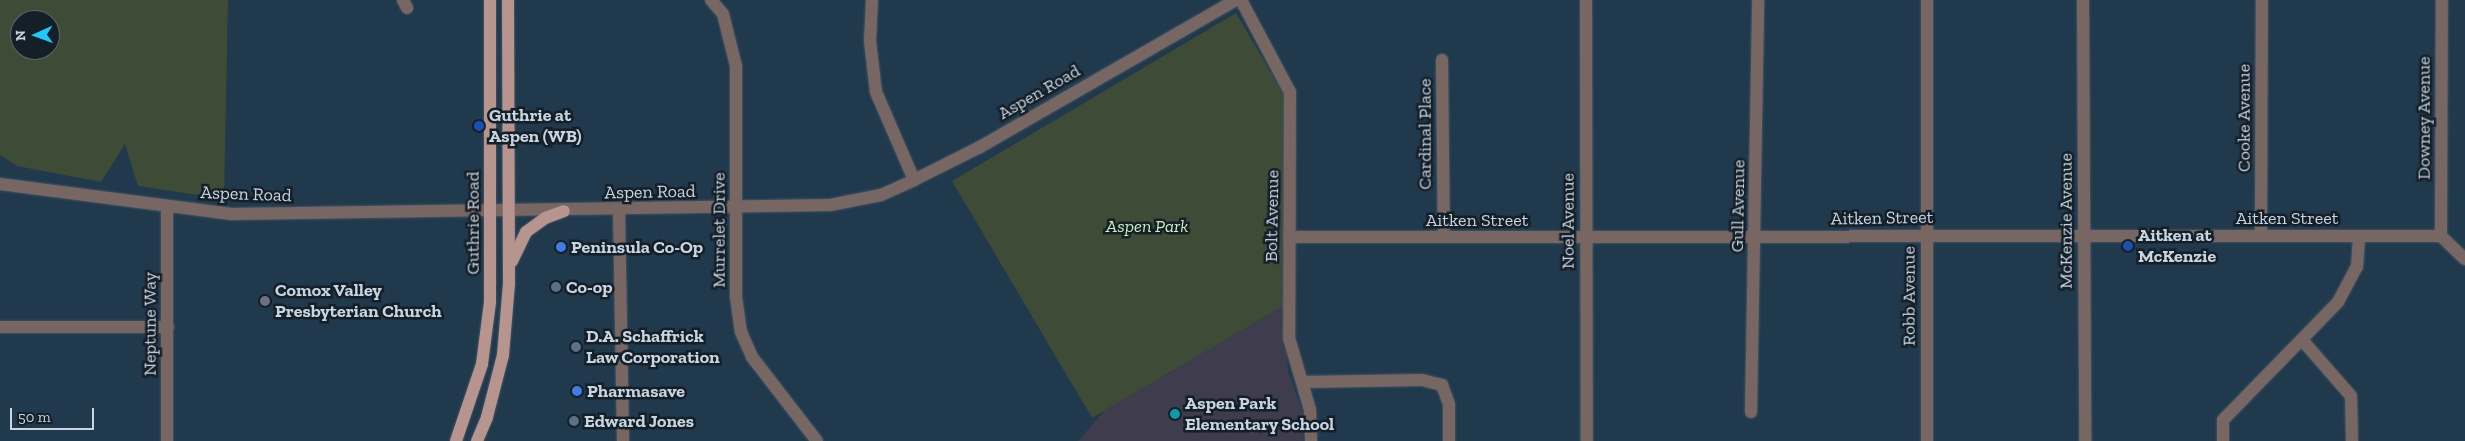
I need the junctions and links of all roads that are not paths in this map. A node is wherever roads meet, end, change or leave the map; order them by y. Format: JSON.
{"nodes":[{"id":1,"x":490,"y":0,"type":"edge"},
{"id":2,"x":508,"y":0,"type":"edge"},
{"id":3,"x":711,"y":0,"type":"edge"},
{"id":4,"x":872,"y":0,"type":"edge"},
{"id":5,"x":1236,"y":0,"type":"edge"},
{"id":6,"x":1241,"y":0,"type":"edge"},
{"id":7,"x":1586,"y":0,"type":"edge"},
{"id":8,"x":1758,"y":0,"type":"edge"},
{"id":9,"x":1927,"y":0,"type":"edge"},
{"id":10,"x":2083,"y":0,"type":"edge"},
{"id":11,"x":2262,"y":0,"type":"edge"},
{"id":12,"x":2442,"y":0,"type":"edge"},
{"id":13,"x":1442,"y":60,"type":"dead end"},
{"id":14,"x":914,"y":180,"type":"junction"},
{"id":15,"x":0,"y":184,"type":"edge"},
{"id":16,"x":167,"y":208,"type":"junction"},
{"id":17,"x":737,"y":209,"type":"junction"},
{"id":18,"x":619,"y":210,"type":"junction"},
{"id":19,"x":510,"y":211,"type":"junction"},
{"id":20,"x":564,"y":211,"type":"junction"},
{"id":21,"x":491,"y":212,"type":"junction"},
{"id":22,"x":1926,"y":235,"type":"junction"},
{"id":23,"x":2261,"y":235,"type":"junction"},
{"id":24,"x":1586,"y":236,"type":"junction"},
{"id":25,"x":2084,"y":236,"type":"junction"},
{"id":26,"x":2359,"y":236,"type":"junction"},
{"id":27,"x":2441,"y":236,"type":"junction"},
{"id":28,"x":1289,"y":237,"type":"junction"},
{"id":29,"x":1755,"y":237,"type":"junction"},
{"id":30,"x":1444,"y":238,"type":"junction"},
{"id":31,"x":2465,"y":259,"type":"edge"},
{"id":32,"x":509,"y":268,"type":"junction"},
{"id":33,"x":0,"y":327,"type":"edge"},
{"id":34,"x":168,"y":327,"type":"junction"},
{"id":35,"x":2303,"y":341,"type":"junction"},
{"id":36,"x":1304,"y":382,"type":"junction"},
{"id":37,"x":1751,"y":412,"type":"dead end"},
{"id":38,"x":166,"y":441,"type":"edge"},
{"id":39,"x":456,"y":441,"type":"edge"},
{"id":40,"x":477,"y":441,"type":"edge"},
{"id":41,"x":622,"y":441,"type":"edge"},
{"id":42,"x":816,"y":441,"type":"edge"},
{"id":43,"x":1311,"y":441,"type":"edge"},
{"id":44,"x":1449,"y":441,"type":"edge"},
{"id":45,"x":1587,"y":441,"type":"edge"},
{"id":46,"x":1927,"y":441,"type":"edge"},
{"id":47,"x":2085,"y":441,"type":"edge"},
{"id":48,"x":2223,"y":441,"type":"edge"},
{"id":49,"x":2352,"y":441,"type":"edge"}],
"edges":[{"from":1,"to":21,"type":"main road","name":"Guthrie Road"},
{"from":2,"to":19,"type":"main road","name":"Guthrie Road"},
{"from":3,"to":17,"type":"street","name":"Murrelet Drive"},
{"from":4,"to":14,"type":"street"},
{"from":5,"to":14,"type":"street","name":"Aspen Road"},
{"from":6,"to":28,"type":"street","name":"Bolt Avenue"},
{"from":7,"to":24,"type":"street","name":"Noel Avenue"},
{"from":8,"to":29,"type":"street","name":"Gull Avenue"},
{"from":9,"to":22,"type":"street","name":"Robb Avenue"},
{"from":10,"to":25,"type":"street","name":"McKenzie Avenue"},
{"from":11,"to":23,"type":"street","name":"Cooke Avenue"},
{"from":12,"to":27,"type":"street","name":"Downey Avenue"},
{"from":13,"to":30,"type":"street","name":"Cardinal Place"},
{"from":14,"to":17,"type":"street","name":"Aspen Road"},
{"from":15,"to":16,"type":"street","name":"Aspen Road"},
{"from":16,"to":21,"type":"street","name":"Aspen Road"},
{"from":16,"to":34,"type":"street","name":"Neptune Way"},
{"from":17,"to":18,"type":"street","name":"Aspen Road"},
{"from":17,"to":42,"type":"street","name":"Murrelet Drive"},
{"from":18,"to":20,"type":"street","name":"Aspen Road"},
{"from":18,"to":41,"type":"street"},
{"from":19,"to":20,"type":"street","name":"Aspen Road"},
{"from":19,"to":21,"type":"street","name":"Aspen Road"},
{"from":19,"to":32,"type":"main road","name":"Guthrie Road"},
{"from":20,"to":32,"type":"main road"},
{"from":21,"to":39,"type":"main road","name":"Guthrie Road"},
{"from":22,"to":25,"type":"street","name":"Aitken Street"},
{"from":22,"to":29,"type":"street","name":"Aitken Street"},
{"from":22,"to":46,"type":"street","name":"Robb Avenue"},
{"from":23,"to":25,"type":"street","name":"Aitken Street"},
{"from":23,"to":26,"type":"street","name":"Aitken Street"},
{"from":24,"to":29,"type":"street","name":"Aitken Street"},
{"from":24,"to":30,"type":"street","name":"Aitken Street"},
{"from":24,"to":45,"type":"street","name":"Noel Avenue"},
{"from":25,"to":47,"type":"street","name":"McKenzie Avenue"},
{"from":26,"to":27,"type":"street","name":"Aitken Street"},
{"from":26,"to":35,"type":"street"},
{"from":27,"to":31,"type":"street"},
{"from":28,"to":30,"type":"street","name":"Aitken Street"},
{"from":28,"to":36,"type":"street","name":"Bolt Avenue"},
{"from":29,"to":37,"type":"street","name":"Gull Avenue"},
{"from":32,"to":40,"type":"main road","name":"Guthrie Road"},
{"from":33,"to":34,"type":"street"},
{"from":34,"to":38,"type":"street","name":"Neptune Way"},
{"from":35,"to":48,"type":"street"},
{"from":35,"to":49,"type":"street"},
{"from":36,"to":43,"type":"street","name":"Bolt Avenue"},
{"from":36,"to":44,"type":"street"}]}
